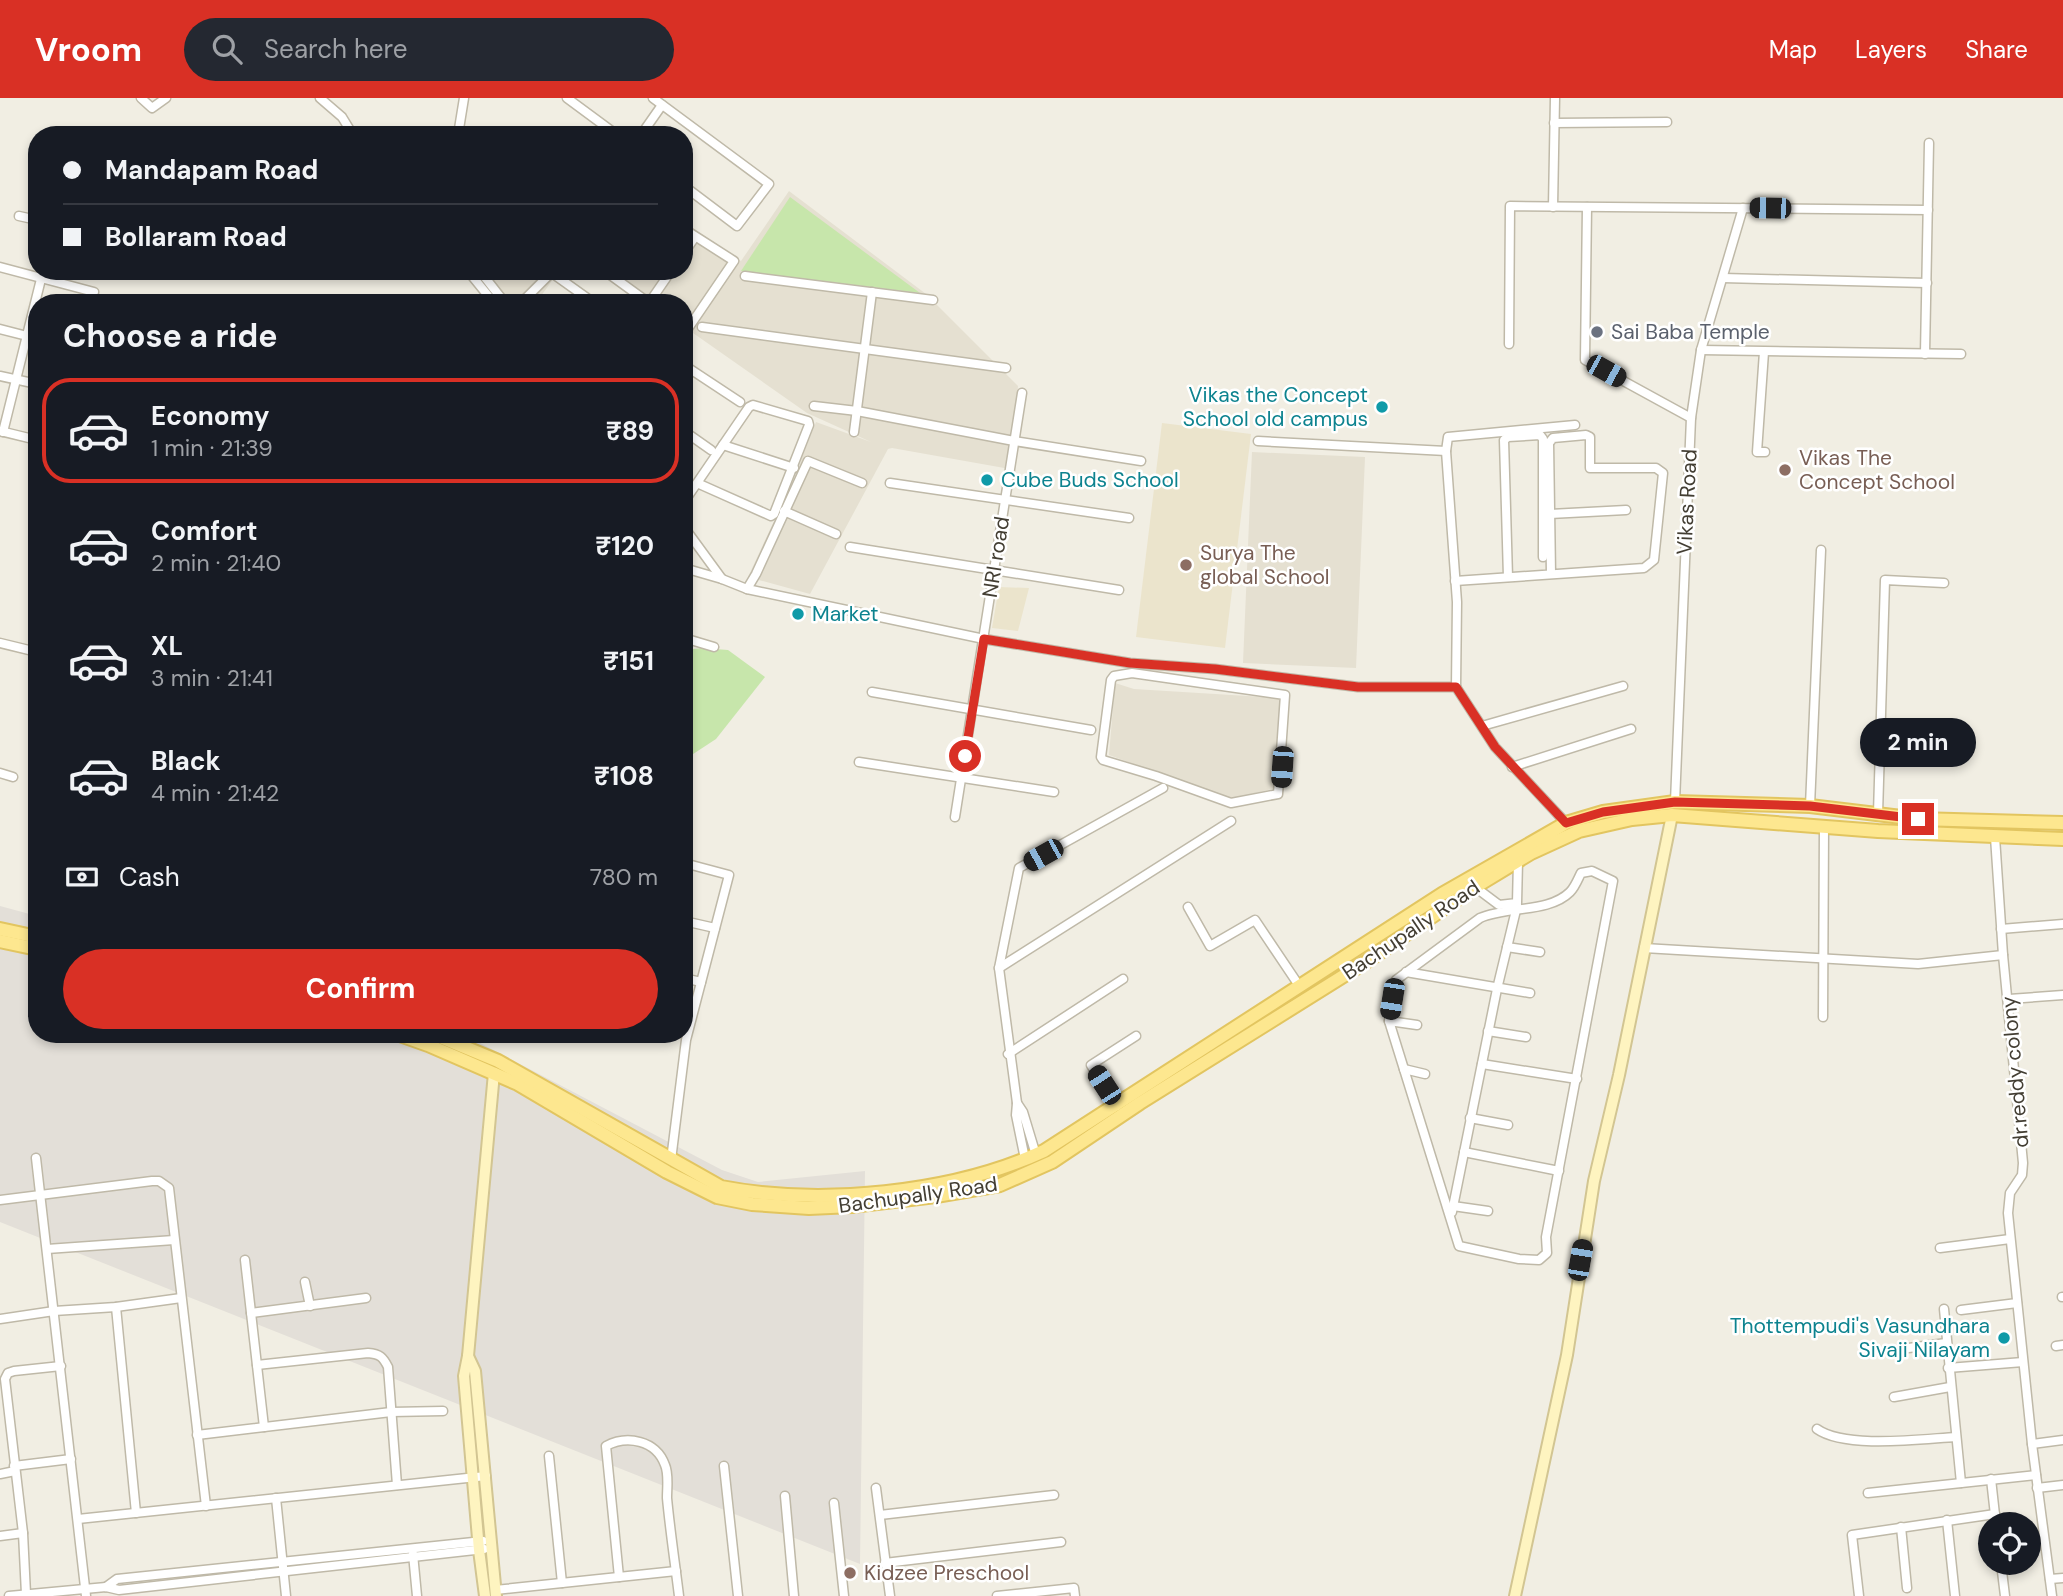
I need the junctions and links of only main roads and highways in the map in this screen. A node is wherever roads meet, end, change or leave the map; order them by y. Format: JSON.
{"nodes":[{"id":1,"x":1673,"y":808,"type":"junction"},
{"id":2,"x":2063,"y":823,"type":"edge"},
{"id":3,"x":2063,"y":839,"type":"edge"},
{"id":4,"x":1424,"y":914,"type":"junction"},
{"id":5,"x":0,"y":929,"type":"edge"},
{"id":6,"x":28,"y":935,"type":"edge"},
{"id":7,"x":0,"y":941,"type":"edge"},
{"id":8,"x":28,"y":947,"type":"edge"},
{"id":9,"x":419,"y":1043,"type":"edge"},
{"id":10,"x":455,"y":1043,"type":"edge"}],
"edges":[{"from":1,"to":2,"type":"main road"},
{"from":1,"to":3,"type":"main road"},
{"from":1,"to":4,"type":"main road","name":"Bachupally Road"},
{"from":1,"to":4,"type":"main road","name":"Bachupally Road"},
{"from":4,"to":9,"type":"main road","name":"Bachupally Road"},
{"from":4,"to":10,"type":"main road","name":"Bachupally Road"},
{"from":5,"to":6,"type":"main road"},
{"from":7,"to":8,"type":"main road"}]}
